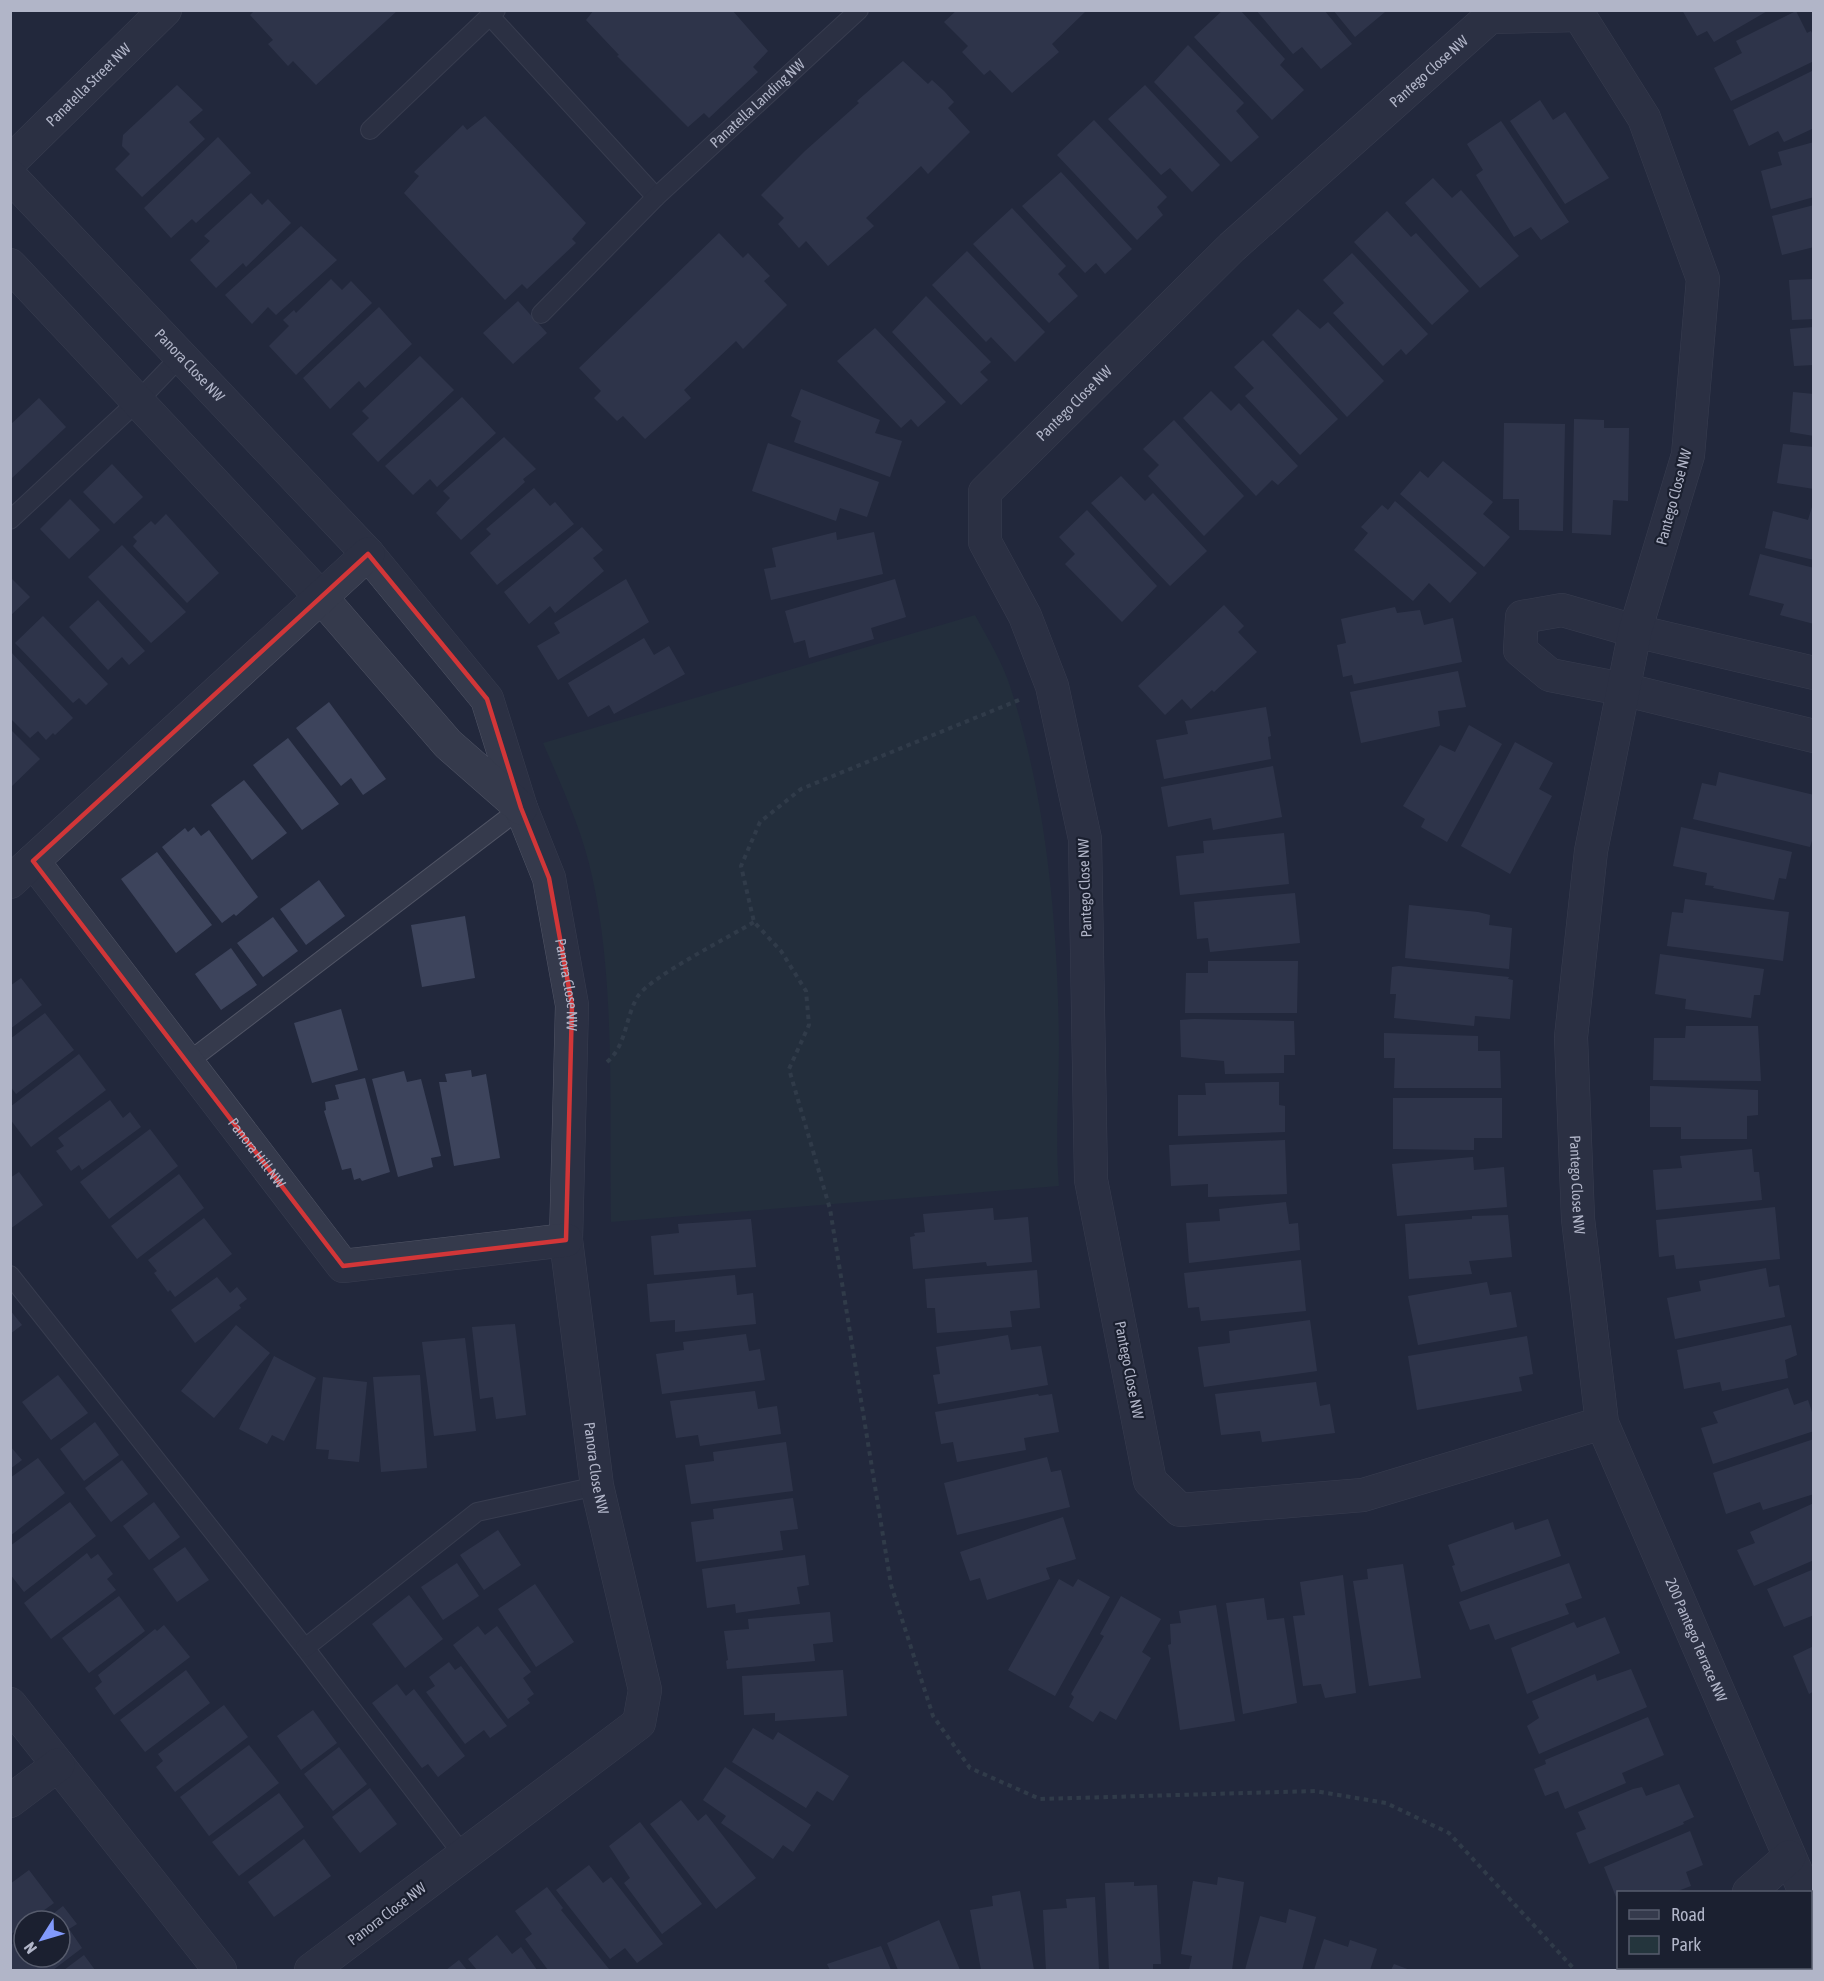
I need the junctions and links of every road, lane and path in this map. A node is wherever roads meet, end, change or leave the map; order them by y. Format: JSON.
{"nodes":[{"id":1,"x":165,"y":10,"type":"edge"},
{"id":2,"x":859,"y":10,"type":"edge"},
{"id":3,"x":493,"y":13,"type":"edge"},
{"id":4,"x":369,"y":130,"type":"dead end"},
{"id":5,"x":11,"y":163,"type":"edge"},
{"id":6,"x":656,"y":197,"type":"junction"},
{"id":7,"x":10,"y":265,"type":"edge"},
{"id":8,"x":541,"y":314,"type":"dead end"},
{"id":9,"x":180,"y":356,"type":"junction"},
{"id":10,"x":139,"y":400,"type":"junction"},
{"id":11,"x":10,"y":520,"type":"edge"},
{"id":12,"x":368,"y":554,"type":"junction"},
{"id":13,"x":321,"y":597,"type":"junction"},
{"id":14,"x":1635,"y":631,"type":"junction"},
{"id":15,"x":1814,"y":674,"type":"edge"},
{"id":16,"x":1052,"y":686,"type":"junction"},
{"id":17,"x":1622,"y":689,"type":"junction"},
{"id":18,"x":1814,"y":736,"type":"edge"},
{"id":19,"x":521,"y":808,"type":"junction"},
{"id":20,"x":22,"y":872,"type":"edge"},
{"id":21,"x":754,"y":922,"type":"junction"},
{"id":22,"x":188,"y":1062,"type":"junction"},
{"id":23,"x":570,"y":1067,"type":"junction"},
{"id":24,"x":566,"y":1240,"type":"junction"},
{"id":25,"x":10,"y":1275,"type":"edge"},
{"id":26,"x":1602,"y":1423,"type":"junction"},
{"id":27,"x":597,"y":1486,"type":"junction"},
{"id":28,"x":305,"y":1648,"type":"junction"},
{"id":29,"x":14,"y":1715,"type":"edge"},
{"id":30,"x":58,"y":1765,"type":"junction"},
{"id":31,"x":10,"y":1802,"type":"edge"},
{"id":32,"x":464,"y":1856,"type":"junction"},
{"id":33,"x":1789,"y":1857,"type":"junction"},
{"id":34,"x":1751,"y":1891,"type":"edge"},
{"id":35,"x":1804,"y":1891,"type":"edge"},
{"id":36,"x":220,"y":1971,"type":"edge"},
{"id":37,"x":311,"y":1971,"type":"edge"},
{"id":38,"x":1575,"y":1971,"type":"edge"}],
"edges":[{"from":1,"to":5,"type":"street","name":"Panatella Street NW"},
{"from":2,"to":6,"type":"lane","name":"Panatella Landing NW"},
{"from":3,"to":4,"type":"lane"},
{"from":3,"to":6,"type":"lane"},
{"from":5,"to":9,"type":"street","name":"Panora Close NW"},
{"from":6,"to":8,"type":"lane","name":"Panatella Landing NW"},
{"from":7,"to":10,"type":"street","name":"Panora Close NW"},
{"from":9,"to":10,"type":"lane"},
{"from":9,"to":12,"type":"street","name":"Panora Close NW"},
{"from":10,"to":11,"type":"lane"},
{"from":10,"to":13,"type":"street","name":"Panora Close NW"},
{"from":12,"to":13,"type":"street"},
{"from":12,"to":19,"type":"street","name":"Panora Close NW"},
{"from":13,"to":19,"type":"street","name":"Panora Close NW"},
{"from":13,"to":20,"type":"street"},
{"from":14,"to":15,"type":"street"},
{"from":14,"to":16,"type":"street","name":"Pantego Close NW"},
{"from":14,"to":17,"type":"street","name":"Pantego Close NW"},
{"from":14,"to":17,"type":"street"},
{"from":16,"to":21,"type":"path"},
{"from":16,"to":26,"type":"street","name":"Pantego Close NW"},
{"from":17,"to":18,"type":"street"},
{"from":17,"to":26,"type":"street","name":"Pantego Close NW"},
{"from":19,"to":22,"type":"lane"},
{"from":19,"to":23,"type":"street","name":"Panora Close NW"},
{"from":20,"to":22,"type":"street","name":"Panora Hill NW"},
{"from":21,"to":23,"type":"path"},
{"from":21,"to":38,"type":"path"},
{"from":22,"to":24,"type":"street","name":"Panora Hill NW"},
{"from":23,"to":24,"type":"street","name":"Panora Close NW"},
{"from":24,"to":27,"type":"street","name":"Panora Close NW"},
{"from":25,"to":28,"type":"lane"},
{"from":26,"to":33,"type":"street","name":"200 Pantego Terrace NW"},
{"from":27,"to":28,"type":"lane"},
{"from":27,"to":32,"type":"street","name":"Panora Close NW"},
{"from":28,"to":32,"type":"lane"},
{"from":29,"to":30,"type":"street"},
{"from":30,"to":31,"type":"street"},
{"from":30,"to":36,"type":"street"},
{"from":32,"to":37,"type":"street","name":"Panora Close NW"},
{"from":33,"to":34,"type":"street"},
{"from":33,"to":35,"type":"street","name":"200 Pantego Terrace NW"}]}
